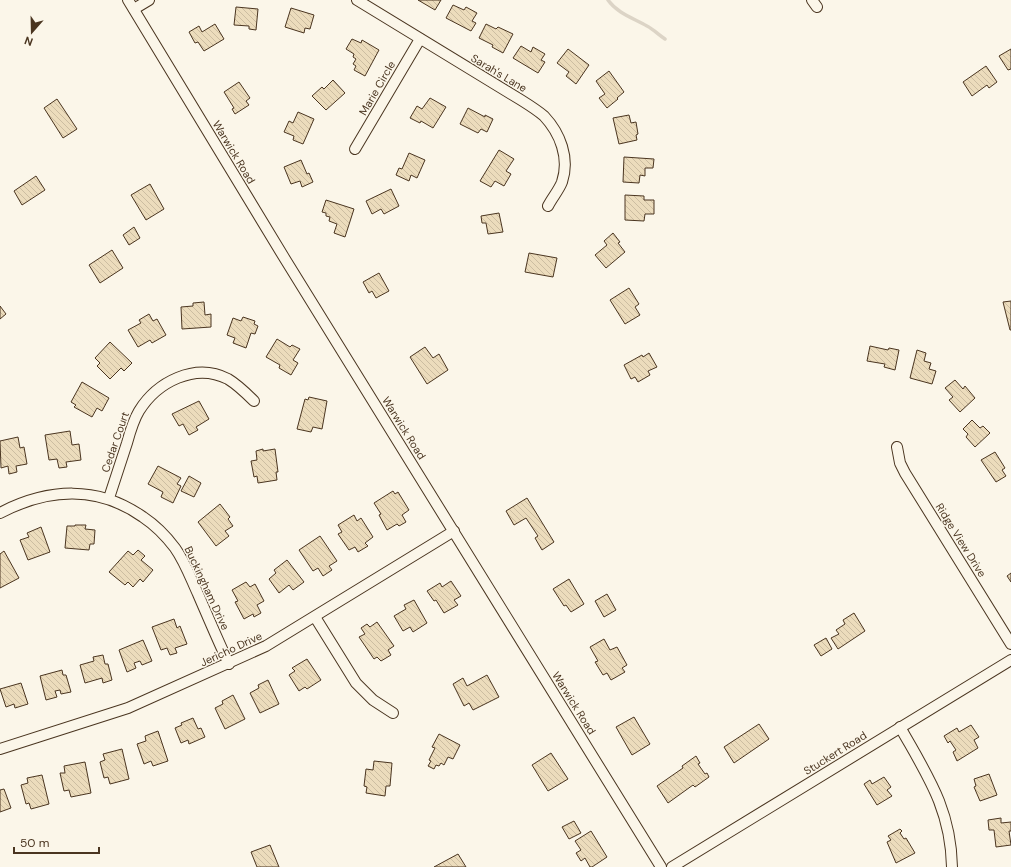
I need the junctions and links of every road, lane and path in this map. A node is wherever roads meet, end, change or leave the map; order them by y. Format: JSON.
{"nodes":[{"id":1,"x":128,"y":0,"type":"edge"},
{"id":2,"x":149,"y":0,"type":"edge"},
{"id":3,"x":357,"y":0,"type":"edge"},
{"id":4,"x":134,"y":9,"type":"junction"},
{"id":5,"x":420,"y":39,"type":"junction"},
{"id":6,"x":355,"y":149,"type":"dead end"},
{"id":7,"x":548,"y":206,"type":"dead end"},
{"id":8,"x":254,"y":401,"type":"dead end"},
{"id":9,"x":897,"y":447,"type":"dead end"},
{"id":10,"x":108,"y":498,"type":"junction"},
{"id":11,"x":0,"y":513,"type":"edge"},
{"id":12,"x":454,"y":531,"type":"junction"},
{"id":13,"x":315,"y":617,"type":"junction"},
{"id":14,"x":1011,"y":644,"type":"edge"},
{"id":15,"x":1011,"y":660,"type":"edge"},
{"id":16,"x":229,"y":664,"type":"junction"},
{"id":17,"x":393,"y":713,"type":"dead end"},
{"id":18,"x":900,"y":727,"type":"junction"},
{"id":19,"x":0,"y":749,"type":"edge"},
{"id":20,"x":661,"y":867,"type":"edge"},
{"id":21,"x":672,"y":867,"type":"edge"},
{"id":22,"x":952,"y":867,"type":"edge"}],
"edges":[{"from":1,"to":4,"type":"street","name":"Warwick Road"},
{"from":2,"to":4,"type":"street"},
{"from":3,"to":5,"type":"street","name":"Sarah's Lane"},
{"from":4,"to":12,"type":"street","name":"Warwick Road"},
{"from":5,"to":6,"type":"street","name":"Marie Circle"},
{"from":5,"to":7,"type":"street","name":"Sarah's Lane"},
{"from":8,"to":10,"type":"street","name":"Cedar Court"},
{"from":9,"to":14,"type":"street","name":"Ridge View Drive"},
{"from":10,"to":11,"type":"street","name":"Buckingham Drive"},
{"from":10,"to":16,"type":"street","name":"Buckingham Drive"},
{"from":12,"to":13,"type":"street","name":"Jericho Drive"},
{"from":12,"to":20,"type":"street","name":"Warwick Road"},
{"from":13,"to":16,"type":"street","name":"Jericho Drive"},
{"from":13,"to":17,"type":"street"},
{"from":15,"to":18,"type":"street","name":"Stuckert Road"},
{"from":16,"to":19,"type":"street","name":"Jericho Drive"},
{"from":18,"to":21,"type":"street","name":"Stuckert Road"},
{"from":18,"to":22,"type":"street"}]}
